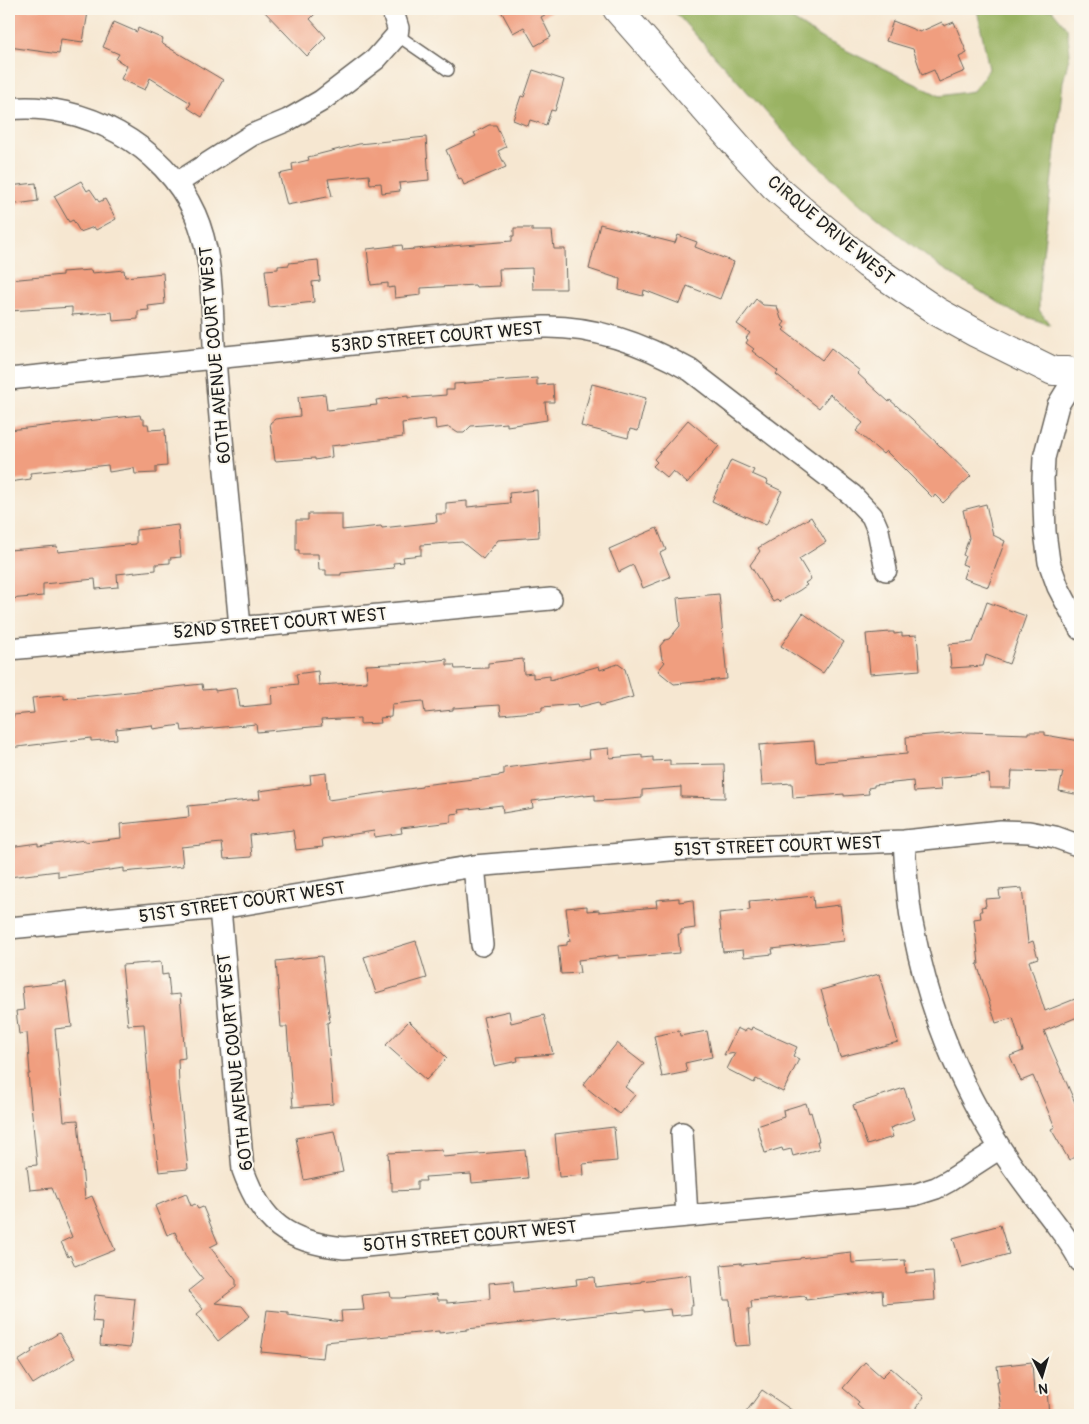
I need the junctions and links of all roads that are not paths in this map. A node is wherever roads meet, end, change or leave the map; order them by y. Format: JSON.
{"nodes":[{"id":1,"x":617,"y":9,"type":"edge"},
{"id":2,"x":637,"y":9,"type":"edge"},
{"id":3,"x":395,"y":24,"type":"edge"},
{"id":4,"x":448,"y":70,"type":"dead end"},
{"id":5,"x":9,"y":109,"type":"edge"},
{"id":6,"x":177,"y":183,"type":"junction"},
{"id":7,"x":215,"y":358,"type":"junction"},
{"id":8,"x":1075,"y":373,"type":"edge"},
{"id":9,"x":9,"y":379,"type":"edge"},
{"id":10,"x":886,"y":570,"type":"dead end"},
{"id":11,"x":552,"y":599,"type":"dead end"},
{"id":12,"x":240,"y":627,"type":"junction"},
{"id":13,"x":1080,"y":629,"type":"edge"},
{"id":14,"x":9,"y":649,"type":"edge"},
{"id":15,"x":904,"y":841,"type":"junction"},
{"id":16,"x":1080,"y":846,"type":"edge"},
{"id":17,"x":474,"y":866,"type":"junction"},
{"id":18,"x":220,"y":908,"type":"junction"},
{"id":19,"x":9,"y":928,"type":"edge"},
{"id":20,"x":482,"y":944,"type":"dead end"},
{"id":21,"x":682,"y":1133,"type":"dead end"},
{"id":22,"x":1000,"y":1148,"type":"junction"},
{"id":23,"x":263,"y":1211,"type":"joint"},
{"id":24,"x":687,"y":1216,"type":"junction"},
{"id":25,"x":1080,"y":1261,"type":"edge"}],
"edges":[{"from":1,"to":8,"type":"main road","name":"CIRQUE DRIVE WEST"},
{"from":2,"to":8,"type":"main road","name":"CIRQUE DRIVE WEST"},
{"from":3,"to":4,"type":"lane"},
{"from":3,"to":6,"type":"street"},
{"from":5,"to":6,"type":"street","name":"60TH AVENUE COURT WEST"},
{"from":6,"to":7,"type":"street","name":"60TH AVENUE COURT WEST"},
{"from":7,"to":9,"type":"street","name":"53RD STREET COURT WEST"},
{"from":7,"to":10,"type":"street","name":"53RD STREET COURT WEST"},
{"from":7,"to":12,"type":"street","name":"60TH AVENUE COURT WEST"},
{"from":8,"to":13,"type":"street"},
{"from":11,"to":12,"type":"street","name":"52ND STREET COURT WEST"},
{"from":12,"to":14,"type":"street","name":"52ND STREET COURT WEST"},
{"from":15,"to":16,"type":"street","name":"51ST STREET COURT WEST"},
{"from":15,"to":17,"type":"street","name":"51ST STREET COURT WEST"},
{"from":15,"to":22,"type":"street"},
{"from":17,"to":18,"type":"street","name":"51ST STREET COURT WEST"},
{"from":17,"to":20,"type":"street"},
{"from":18,"to":19,"type":"street","name":"51ST STREET COURT WEST"},
{"from":18,"to":23,"type":"street","name":"60TH AVENUE COURT WEST"},
{"from":21,"to":24,"type":"street"},
{"from":22,"to":24,"type":"street","name":"50TH STREET COURT WEST"},
{"from":22,"to":25,"type":"street"},
{"from":23,"to":24,"type":"street","name":"50TH STREET COURT WEST"}]}
